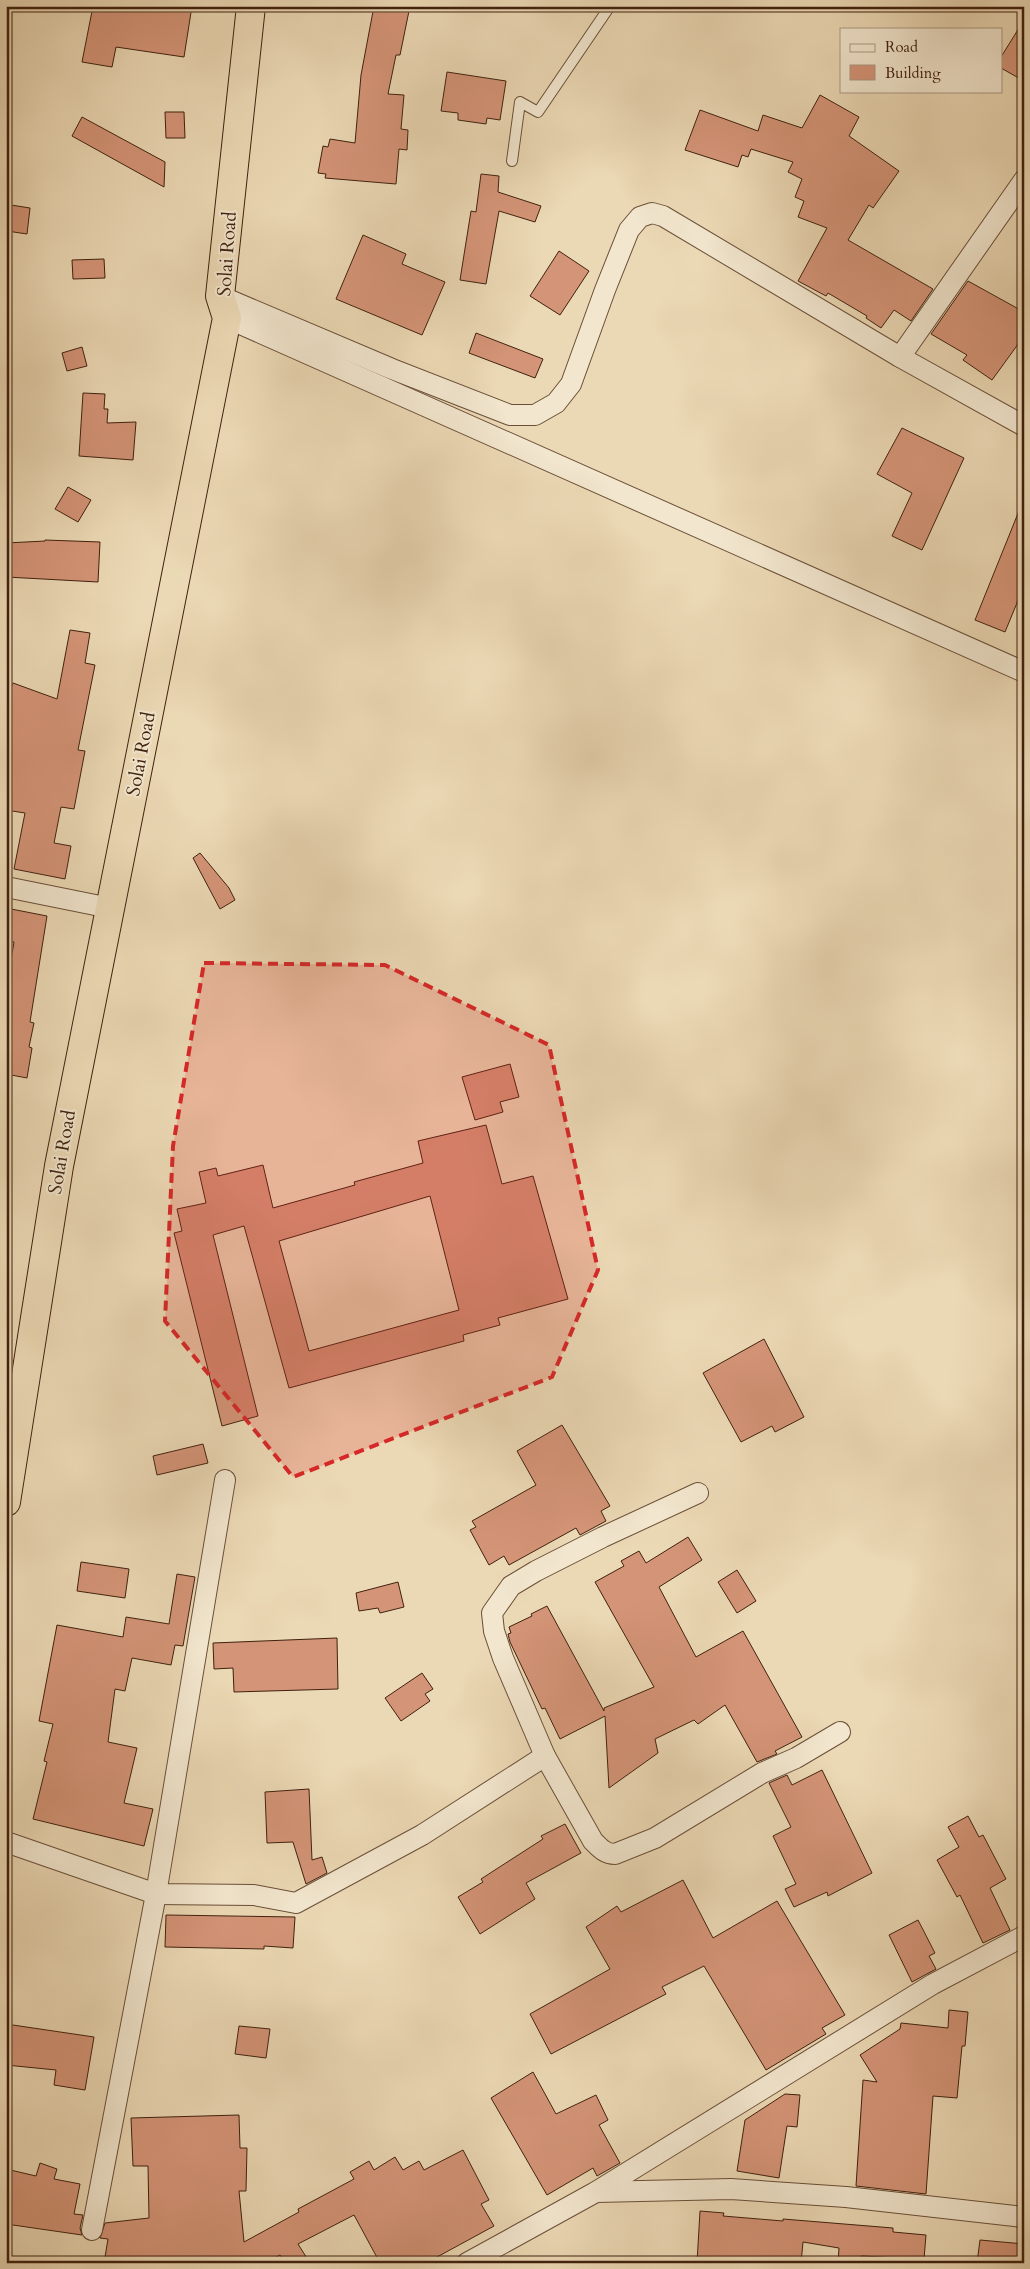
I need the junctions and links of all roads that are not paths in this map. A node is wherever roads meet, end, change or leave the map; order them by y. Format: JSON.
{"nodes":[{"id":1,"x":251,"y":6,"type":"edge"},
{"id":2,"x":610,"y":6,"type":"edge"},
{"id":3,"x":512,"y":160,"type":"dead end"},
{"id":4,"x":1024,"y":180,"type":"edge"},
{"id":5,"x":224,"y":307,"type":"junction"},
{"id":6,"x":900,"y":357,"type":"junction"},
{"id":7,"x":1024,"y":426,"type":"edge"},
{"id":8,"x":1024,"y":672,"type":"edge"},
{"id":9,"x":6,"y":887,"type":"edge"},
{"id":10,"x":110,"y":908,"type":"junction"},
{"id":11,"x":13,"y":1420,"type":"edge"},
{"id":12,"x":225,"y":1480,"type":"dead end"},
{"id":13,"x":698,"y":1493,"type":"dead end"},
{"id":14,"x":6,"y":1502,"type":"edge"},
{"id":15,"x":840,"y":1732,"type":"dead end"},
{"id":16,"x":545,"y":1756,"type":"junction"},
{"id":17,"x":6,"y":1842,"type":"edge"},
{"id":18,"x":156,"y":1894,"type":"junction"},
{"id":19,"x":1024,"y":1936,"type":"edge"},
{"id":20,"x":594,"y":2192,"type":"junction"},
{"id":21,"x":1024,"y":2217,"type":"edge"},
{"id":22,"x":92,"y":2230,"type":"dead end"},
{"id":23,"x":466,"y":2263,"type":"edge"}],
"edges":[{"from":1,"to":5,"type":"highway","name":"Solai Road"},
{"from":2,"to":3,"type":"lane"},
{"from":4,"to":6,"type":"street"},
{"from":5,"to":6,"type":"street"},
{"from":5,"to":8,"type":"street"},
{"from":5,"to":10,"type":"highway","name":"Solai Road"},
{"from":6,"to":7,"type":"street"},
{"from":9,"to":10,"type":"street"},
{"from":10,"to":11,"type":"highway","name":"Solai Road"},
{"from":11,"to":14,"type":"highway","name":"Solai Road"},
{"from":12,"to":18,"type":"street"},
{"from":13,"to":16,"type":"street"},
{"from":15,"to":16,"type":"street"},
{"from":16,"to":18,"type":"street"},
{"from":17,"to":18,"type":"street"},
{"from":18,"to":22,"type":"street"},
{"from":19,"to":20,"type":"street"},
{"from":20,"to":21,"type":"street"},
{"from":20,"to":23,"type":"street"}]}
